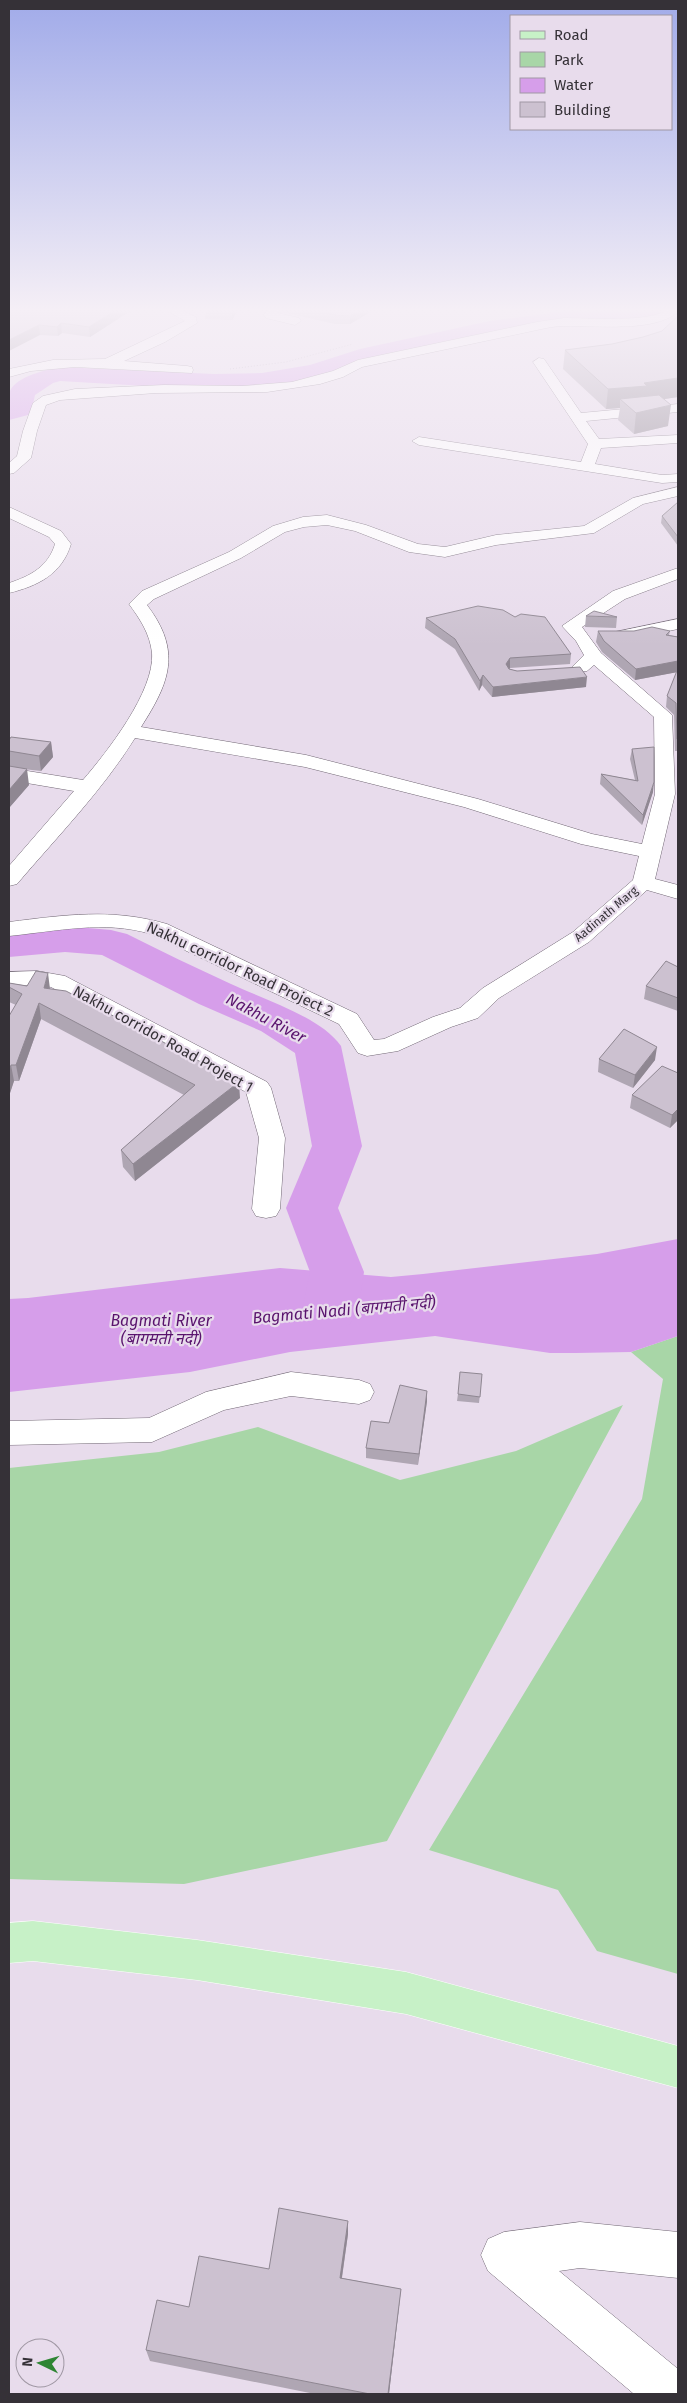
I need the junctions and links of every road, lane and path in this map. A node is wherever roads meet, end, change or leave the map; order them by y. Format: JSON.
{"nodes":[{"id":1,"x":33,"y":422,"type":"edge"},
{"id":2,"x":579,"y":422,"type":"edge"},
{"id":3,"x":678,"y":439,"type":"edge"},
{"id":4,"x":418,"y":441,"type":"dead end"},
{"id":5,"x":594,"y":444,"type":"junction"},
{"id":6,"x":586,"y":465,"type":"junction"},
{"id":7,"x":9,"y":470,"type":"edge"},
{"id":8,"x":678,"y":478,"type":"edge"},
{"id":9,"x":678,"y":492,"type":"edge"},
{"id":10,"x":9,"y":512,"type":"edge"},
{"id":11,"x":678,"y":573,"type":"edge"},
{"id":12,"x":9,"y":588,"type":"edge"},
{"id":13,"x":678,"y":624,"type":"edge"},
{"id":14,"x":644,"y":633,"type":"junction"},
{"id":15,"x":586,"y":643,"type":"junction"},
{"id":16,"x":674,"y":643,"type":"edge"},
{"id":17,"x":566,"y":672,"type":"edge"},
{"id":18,"x":128,"y":731,"type":"junction"},
{"id":19,"x":9,"y":774,"type":"edge"},
{"id":20,"x":86,"y":787,"type":"junction"},
{"id":21,"x":651,"y":852,"type":"junction"},
{"id":22,"x":9,"y":879,"type":"edge"},
{"id":23,"x":643,"y":882,"type":"junction"},
{"id":24,"x":678,"y":892,"type":"edge"},
{"id":25,"x":9,"y":929,"type":"edge"},
{"id":26,"x":9,"y":979,"type":"edge"},
{"id":27,"x":367,"y":1048,"type":"joint"},
{"id":28,"x":266,"y":1209,"type":"dead end"},
{"id":29,"x":359,"y":1392,"type":"dead end"},
{"id":30,"x":9,"y":1433,"type":"edge"},
{"id":31,"x":9,"y":1943,"type":"edge"},
{"id":32,"x":678,"y":2067,"type":"edge"},
{"id":33,"x":678,"y":2255,"type":"edge"},
{"id":34,"x":670,"y":2394,"type":"edge"}],
"edges":[{"from":1,"to":7,"type":"street"},
{"from":2,"to":5,"type":"street"},
{"from":3,"to":5,"type":"street"},
{"from":4,"to":6,"type":"street"},
{"from":5,"to":6,"type":"street"},
{"from":6,"to":8,"type":"street"},
{"from":9,"to":18,"type":"street"},
{"from":10,"to":12,"type":"street"},
{"from":11,"to":15,"type":"street"},
{"from":13,"to":14,"type":"street"},
{"from":14,"to":15,"type":"street"},
{"from":14,"to":16,"type":"street"},
{"from":15,"to":17,"type":"street"},
{"from":15,"to":21,"type":"street","name":"Aadinath Marg"},
{"from":18,"to":20,"type":"street"},
{"from":18,"to":21,"type":"street"},
{"from":19,"to":20,"type":"street"},
{"from":20,"to":22,"type":"street"},
{"from":21,"to":23,"type":"street","name":"Aadinath Marg"},
{"from":23,"to":24,"type":"street"},
{"from":23,"to":27,"type":"street","name":"Aadinath Marg"},
{"from":25,"to":27,"type":"street","name":"Nakhu corridor Road Project 2"},
{"from":26,"to":28,"type":"street","name":"Nakhu corridor Road Project 1"},
{"from":29,"to":30,"type":"street"},
{"from":31,"to":32,"type":"main road"},
{"from":33,"to":34,"type":"street"}]}
